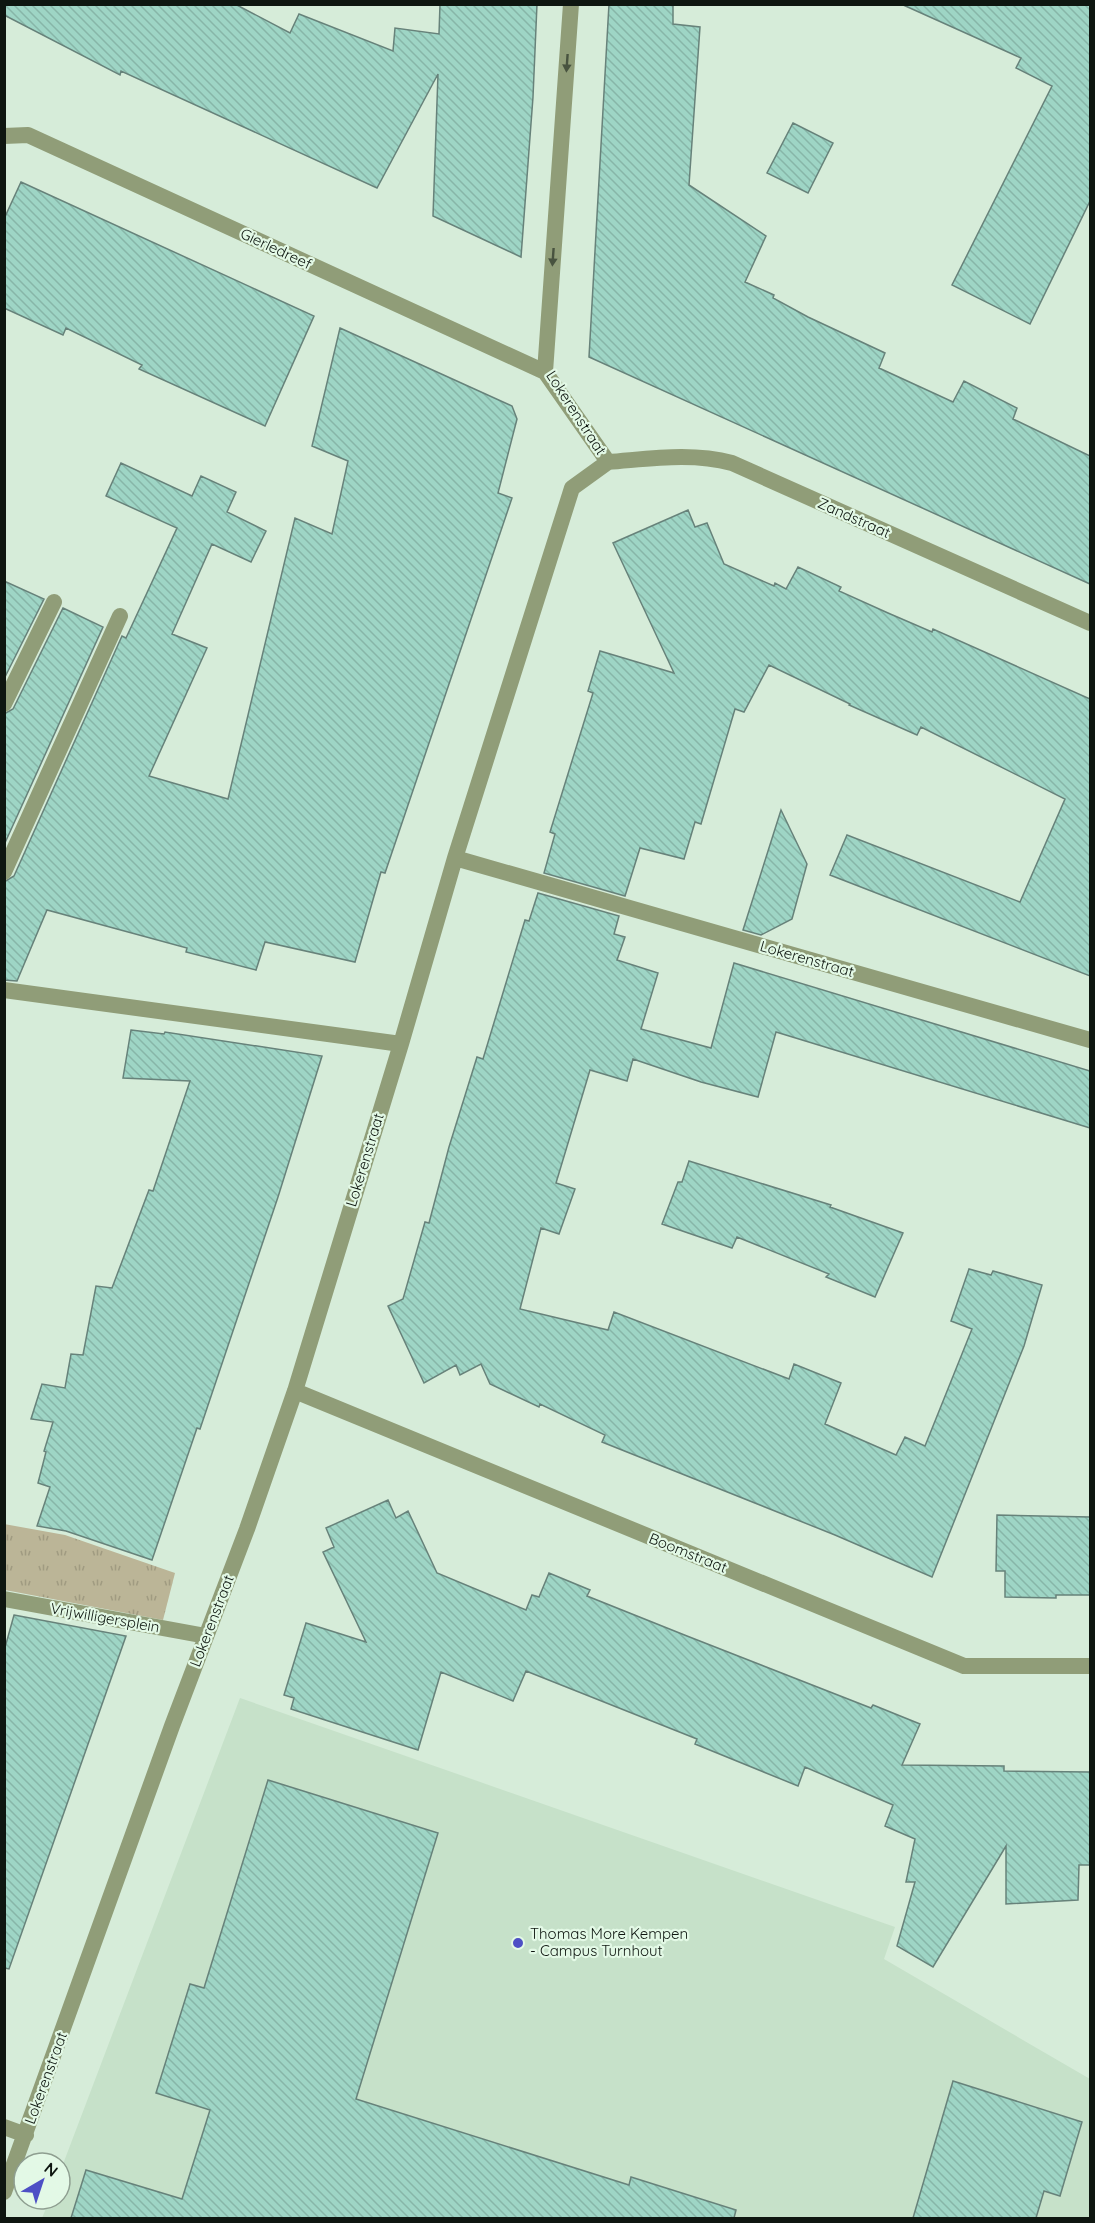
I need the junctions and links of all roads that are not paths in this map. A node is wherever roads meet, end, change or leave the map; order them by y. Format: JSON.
{"nodes":[{"id":1,"x":571,"y":4,"type":"edge"},
{"id":2,"x":4,"y":136,"type":"edge"},
{"id":3,"x":545,"y":372,"type":"junction"},
{"id":4,"x":608,"y":462,"type":"junction"},
{"id":5,"x":54,"y":603,"type":"dead end"},
{"id":6,"x":120,"y":616,"type":"dead end"},
{"id":7,"x":1090,"y":623,"type":"edge"},
{"id":8,"x":4,"y":704,"type":"edge"},
{"id":9,"x":455,"y":858,"type":"junction"},
{"id":10,"x":4,"y":872,"type":"edge"},
{"id":11,"x":4,"y":990,"type":"edge"},
{"id":12,"x":1090,"y":1040,"type":"edge"},
{"id":13,"x":401,"y":1044,"type":"junction"},
{"id":14,"x":295,"y":1391,"type":"junction"},
{"id":15,"x":4,"y":1599,"type":"edge"},
{"id":16,"x":206,"y":1636,"type":"junction"},
{"id":17,"x":1090,"y":1666,"type":"edge"},
{"id":18,"x":4,"y":2127,"type":"edge"},
{"id":19,"x":26,"y":2135,"type":"junction"},
{"id":20,"x":4,"y":2192,"type":"edge"}],
"edges":[{"from":1,"to":3,"type":"street","name":"Lokerenstraat","one_way":true},
{"from":2,"to":3,"type":"street","name":"Gierledreef"},
{"from":3,"to":4,"type":"street","name":"Lokerenstraat"},
{"from":4,"to":7,"type":"street","name":"Zandstraat"},
{"from":4,"to":9,"type":"street","name":"Lokerenstraat"},
{"from":5,"to":8,"type":"street"},
{"from":6,"to":10,"type":"street"},
{"from":9,"to":12,"type":"street","name":"Lokerenstraat"},
{"from":9,"to":13,"type":"street","name":"Lokerenstraat"},
{"from":11,"to":13,"type":"street"},
{"from":13,"to":14,"type":"street","name":"Lokerenstraat"},
{"from":14,"to":16,"type":"street","name":"Lokerenstraat"},
{"from":14,"to":17,"type":"street","name":"Boomstraat"},
{"from":15,"to":16,"type":"street","name":"Vrijwilligersplein"},
{"from":16,"to":19,"type":"street","name":"Lokerenstraat"},
{"from":18,"to":19,"type":"street"},
{"from":19,"to":20,"type":"street","name":"Lokerenstraat"}]}
